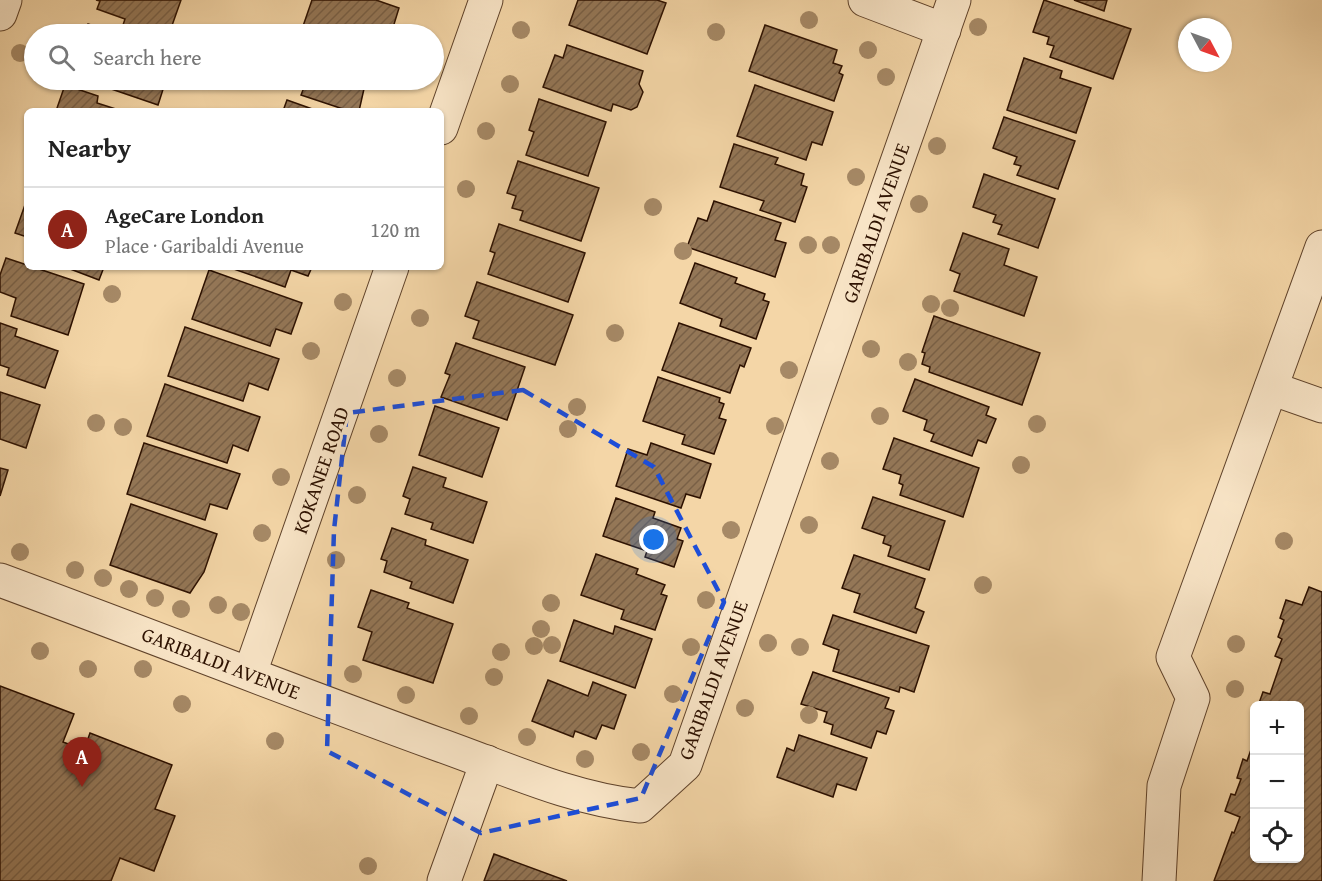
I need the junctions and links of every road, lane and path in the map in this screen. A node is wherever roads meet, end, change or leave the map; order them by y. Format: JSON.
{"nodes":[{"id":1,"x":5,"y":0,"type":"edge"},
{"id":2,"x":486,"y":0,"type":"edge"},
{"id":3,"x":865,"y":0,"type":"edge"},
{"id":4,"x":0,"y":14,"type":"edge"},
{"id":5,"x":949,"y":15,"type":"edge"},
{"id":6,"x":444,"y":119,"type":"edge"},
{"id":7,"x":1322,"y":247,"type":"edge"},
{"id":8,"x":391,"y":270,"type":"edge"},
{"id":9,"x":1271,"y":388,"type":"junction"},
{"id":10,"x":1322,"y":406,"type":"edge"},
{"id":11,"x":0,"y":580,"type":"edge"},
{"id":12,"x":250,"y":673,"type":"junction"},
{"id":13,"x":487,"y":762,"type":"junction"},
{"id":14,"x":444,"y":881,"type":"edge"},
{"id":15,"x":1159,"y":881,"type":"edge"}],
"edges":[{"from":1,"to":4,"type":"street"},
{"from":2,"to":6,"type":"street"},
{"from":3,"to":5,"type":"street"},
{"from":5,"to":13,"type":"street","name":"GARIBALDI AVENUE"},
{"from":7,"to":9,"type":"street"},
{"from":8,"to":12,"type":"street","name":"KOKANEE ROAD"},
{"from":9,"to":10,"type":"street"},
{"from":9,"to":15,"type":"street"},
{"from":11,"to":12,"type":"street","name":"GARIBALDI AVENUE"},
{"from":12,"to":13,"type":"street","name":"GARIBALDI AVENUE"},
{"from":13,"to":14,"type":"street"}]}
